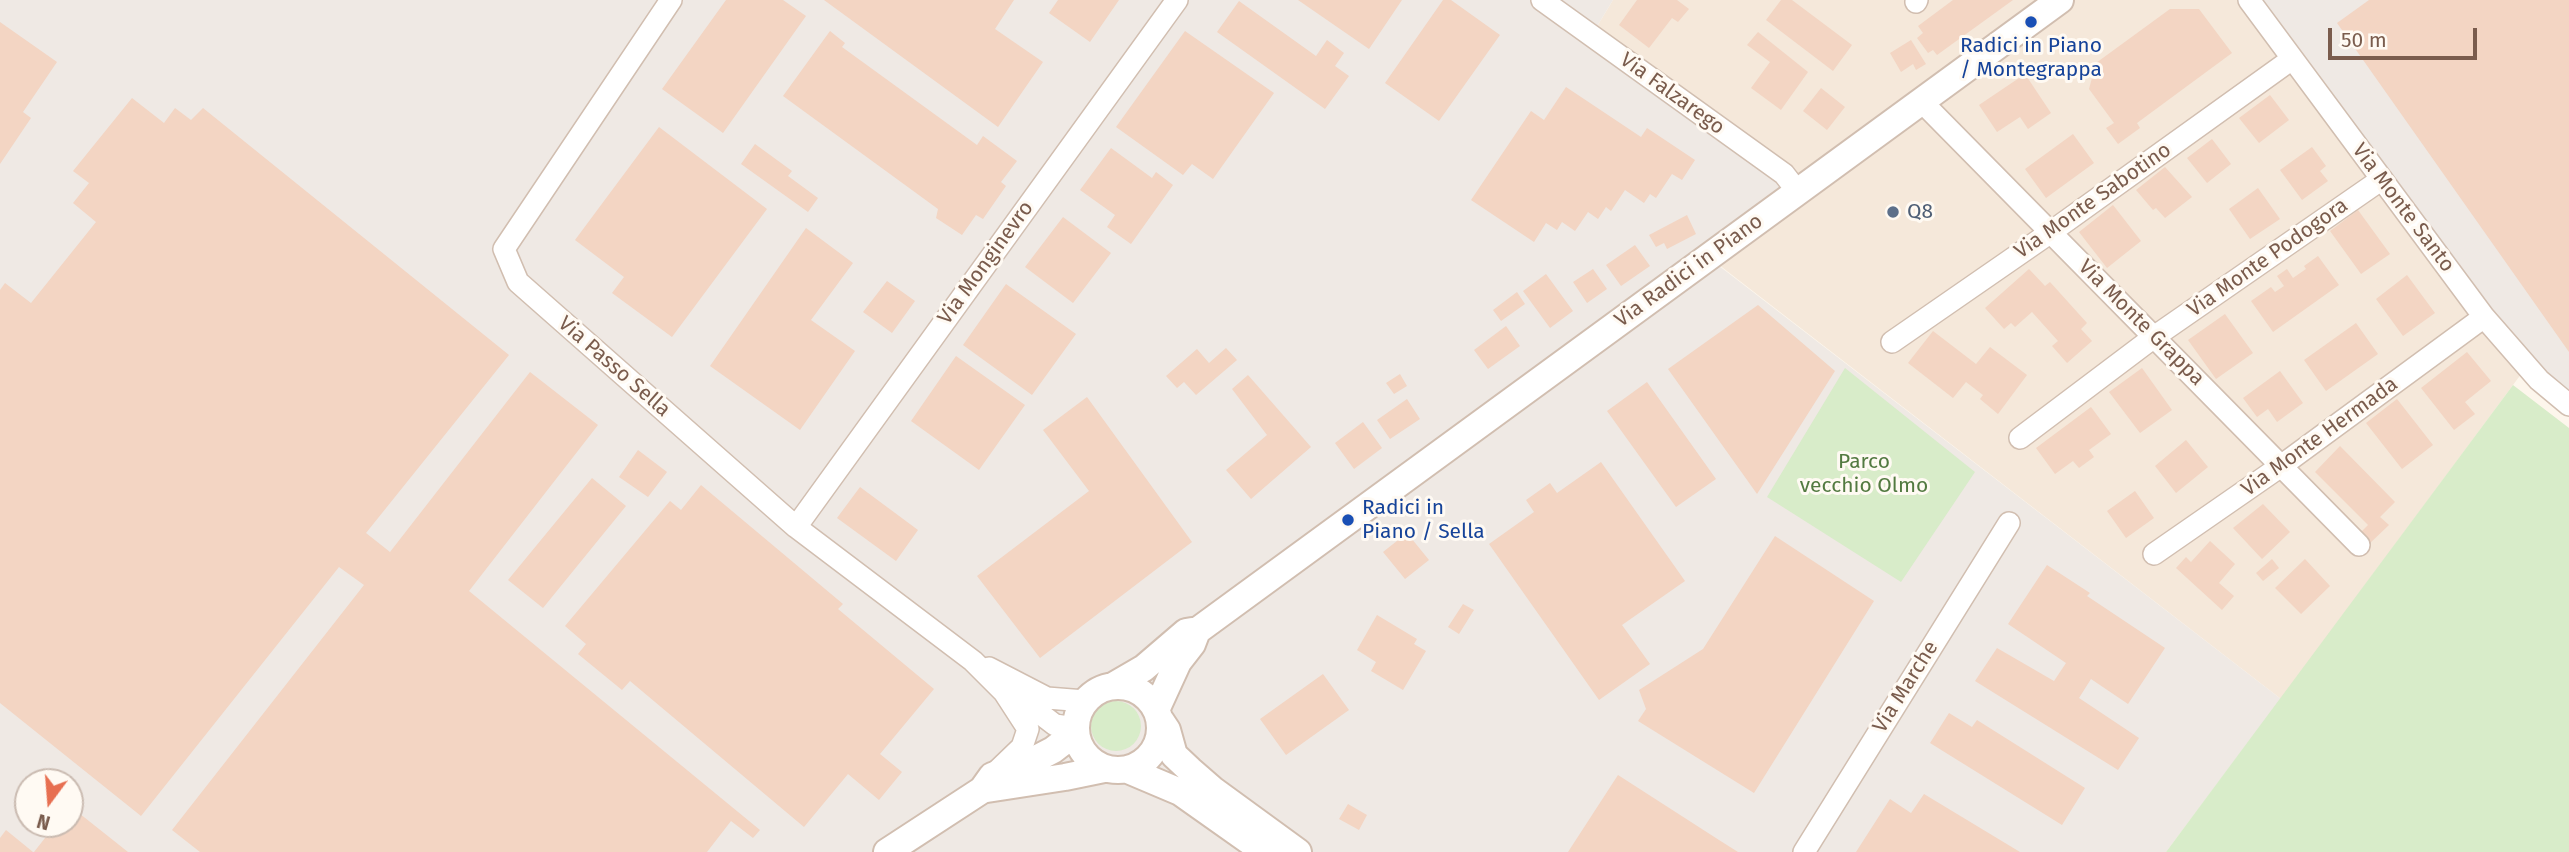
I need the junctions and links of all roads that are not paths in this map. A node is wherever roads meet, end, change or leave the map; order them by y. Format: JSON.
{"nodes":[{"id":1,"x":671,"y":0,"type":"edge"},
{"id":2,"x":1177,"y":0,"type":"edge"},
{"id":3,"x":1542,"y":0,"type":"edge"},
{"id":4,"x":2060,"y":0,"type":"edge"},
{"id":5,"x":2249,"y":0,"type":"edge"},
{"id":6,"x":2292,"y":59,"type":"junction"},
{"id":7,"x":1922,"y":102,"type":"junction"},
{"id":8,"x":2382,"y":179,"type":"junction"},
{"id":9,"x":1798,"y":192,"type":"junction"},
{"id":10,"x":2051,"y":232,"type":"junction"},
{"id":11,"x":2484,"y":317,"type":"junction"},
{"id":12,"x":2154,"y":337,"type":"junction"},
{"id":13,"x":1892,"y":342,"type":"dead end"},
{"id":14,"x":2569,"y":405,"type":"edge"},
{"id":15,"x":2020,"y":438,"type":"dead end"},
{"id":16,"x":2281,"y":466,"type":"junction"},
{"id":17,"x":2009,"y":523,"type":"dead end"},
{"id":18,"x":796,"y":527,"type":"junction"},
{"id":19,"x":2359,"y":545,"type":"dead end"},
{"id":20,"x":2154,"y":554,"type":"dead end"},
{"id":21,"x":1197,"y":631,"type":"junction"},
{"id":22,"x":973,"y":661,"type":"junction"},
{"id":23,"x":1113,"y":686,"type":"junction"},
{"id":24,"x":1004,"y":692,"type":"junction"},
{"id":25,"x":1085,"y":701,"type":"junction"},
{"id":26,"x":1158,"y":715,"type":"junction"},
{"id":27,"x":1075,"y":731,"type":"junction"},
{"id":28,"x":1116,"y":769,"type":"junction"},
{"id":29,"x":987,"y":783,"type":"junction"},
{"id":30,"x":1263,"y":851,"type":"edge"},
{"id":31,"x":887,"y":852,"type":"edge"},
{"id":32,"x":1298,"y":852,"type":"edge"},
{"id":33,"x":1804,"y":852,"type":"edge"}],
"edges":[{"from":1,"to":18,"type":"street","name":"Via Passo Sella"},
{"from":2,"to":18,"type":"street","name":"Via Monginevro"},
{"from":3,"to":9,"type":"street","name":"Via Falzarego"},
{"from":4,"to":7,"type":"street","name":"Via Radici in Piano"},
{"from":5,"to":6,"type":"street","name":"Via Monte Santo"},
{"from":6,"to":8,"type":"street","name":"Via Monte Santo"},
{"from":6,"to":10,"type":"street","name":"Via Monte Sabotino"},
{"from":7,"to":9,"type":"street","name":"Via Radici in Piano"},
{"from":7,"to":10,"type":"street","name":"Via Monte Grappa"},
{"from":8,"to":11,"type":"street","name":"Via Monte Santo"},
{"from":8,"to":12,"type":"street","name":"Via Monte Podogora"},
{"from":9,"to":21,"type":"street","name":"Via Radici in Piano"},
{"from":10,"to":12,"type":"street","name":"Via Monte Grappa"},
{"from":10,"to":13,"type":"street","name":"Via Monte Sabotino"},
{"from":11,"to":14,"type":"street","name":"Via Monte Santo"},
{"from":11,"to":16,"type":"street","name":"Via Monte Hermada"},
{"from":12,"to":15,"type":"street","name":"Via Monte Podogora"},
{"from":12,"to":16,"type":"street","name":"Via Monte Grappa"},
{"from":16,"to":19,"type":"street","name":"Via Monte Grappa"},
{"from":16,"to":20,"type":"street","name":"Via Monte Hermada"},
{"from":17,"to":33,"type":"street","name":"Via Marche"},
{"from":18,"to":22,"type":"street","name":"Via Passo Sella"},
{"from":21,"to":23,"type":"street","name":"Via Radici in Piano"},
{"from":21,"to":26,"type":"street"},
{"from":22,"to":24,"type":"street","name":"Via Passo Sella"},
{"from":22,"to":25,"type":"street","name":"Via Passo Sella"},
{"from":23,"to":25,"type":"street"},
{"from":23,"to":26,"type":"street"},
{"from":24,"to":27,"type":"street","name":"Via Passo Sella"},
{"from":24,"to":29,"type":"street","name":"Via Passo Sella"},
{"from":25,"to":27,"type":"street"},
{"from":26,"to":28,"type":"street"},
{"from":26,"to":32,"type":"street"},
{"from":27,"to":28,"type":"street"},
{"from":27,"to":29,"type":"street"},
{"from":28,"to":29,"type":"street"},
{"from":28,"to":30,"type":"street"},
{"from":29,"to":31,"type":"street"}]}
